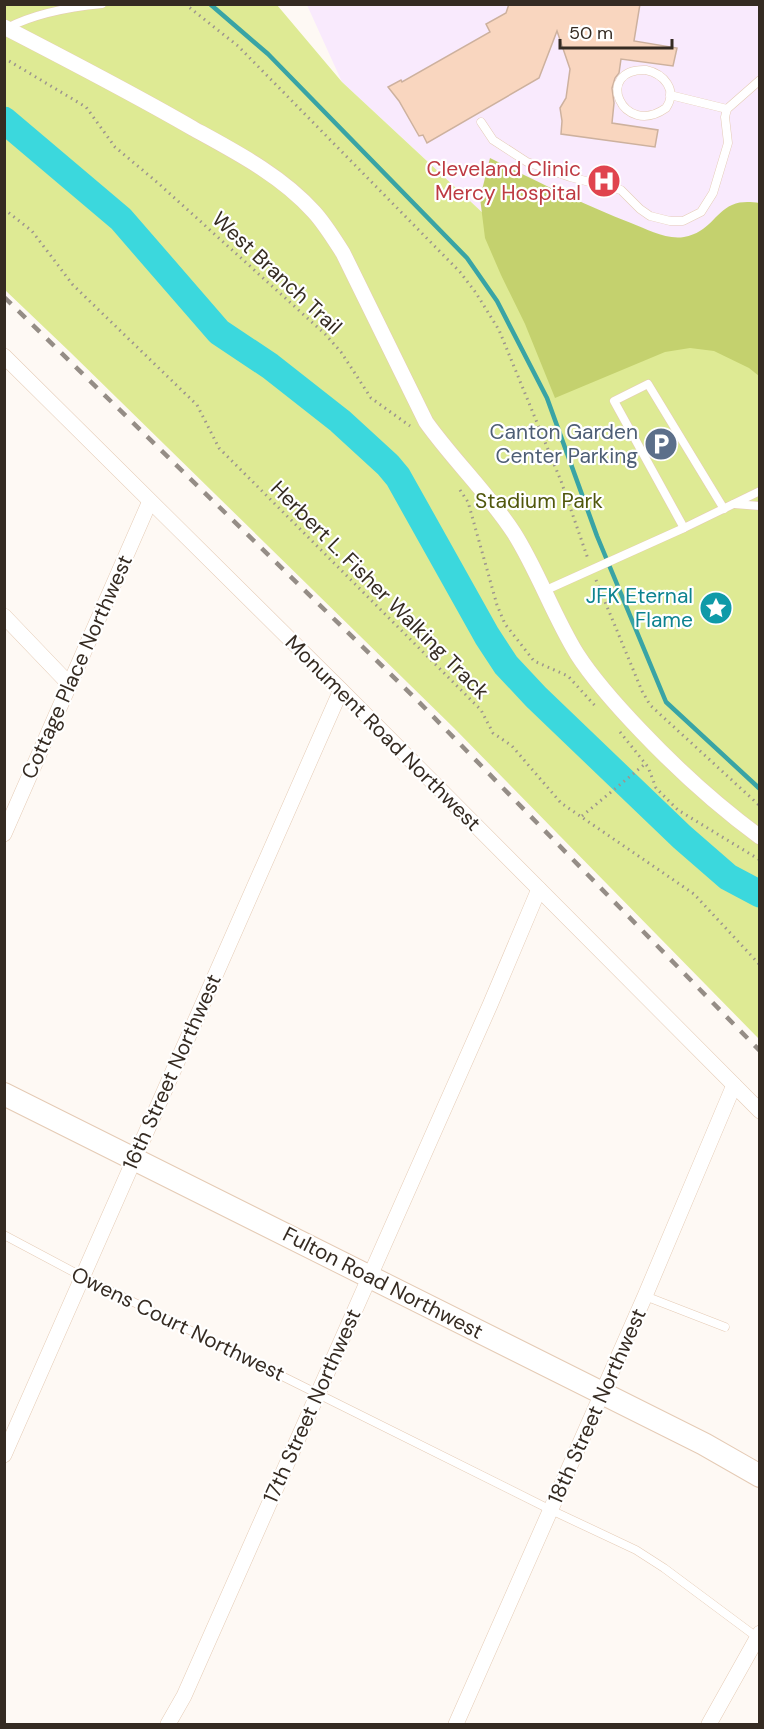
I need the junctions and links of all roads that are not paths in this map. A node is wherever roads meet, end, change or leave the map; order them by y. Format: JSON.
{"nodes":[{"id":1,"x":102,"y":4,"type":"edge"},
{"id":2,"x":6,"y":27,"type":"edge"},
{"id":3,"x":759,"y":80,"type":"edge"},
{"id":4,"x":670,"y":95,"type":"junction"},
{"id":5,"x":727,"y":109,"type":"junction"},
{"id":6,"x":481,"y":122,"type":"dead end"},
{"id":7,"x":4,"y":356,"type":"edge"},
{"id":8,"x":759,"y":491,"type":"edge"},
{"id":9,"x":150,"y":501,"type":"junction"},
{"id":10,"x":732,"y":504,"type":"junction"},
{"id":11,"x":759,"y":506,"type":"edge"},
{"id":12,"x":724,"y":509,"type":"junction"},
{"id":13,"x":684,"y":528,"type":"junction"},
{"id":14,"x":544,"y":591,"type":"junction"},
{"id":15,"x":4,"y":616,"type":"edge"},
{"id":16,"x":70,"y":685,"type":"junction"},
{"id":17,"x":341,"y":690,"type":"junction"},
{"id":18,"x":5,"y":832,"type":"edge"},
{"id":19,"x":759,"y":837,"type":"edge"},
{"id":20,"x":539,"y":889,"type":"junction"},
{"id":21,"x":734,"y":1085,"type":"junction"},
{"id":22,"x":4,"y":1094,"type":"edge"},
{"id":23,"x":759,"y":1111,"type":"edge"},
{"id":24,"x":134,"y":1158,"type":"junction"},
{"id":25,"x":4,"y":1235,"type":"edge"},
{"id":26,"x":370,"y":1276,"type":"junction"},
{"id":27,"x":83,"y":1277,"type":"junction"},
{"id":28,"x":645,"y":1296,"type":"junction"},
{"id":29,"x":725,"y":1327,"type":"dead end"},
{"id":30,"x":317,"y":1393,"type":"junction"},
{"id":31,"x":601,"y":1393,"type":"junction"},
{"id":32,"x":4,"y":1455,"type":"edge"},
{"id":33,"x":759,"y":1476,"type":"edge"},
{"id":34,"x":551,"y":1510,"type":"junction"},
{"id":35,"x":759,"y":1637,"type":"edge"},
{"id":36,"x":168,"y":1725,"type":"edge"},
{"id":37,"x":456,"y":1725,"type":"edge"},
{"id":38,"x":709,"y":1725,"type":"edge"}],
"edges":[{"from":1,"to":2,"type":"lane"},
{"from":2,"to":14,"type":"street"},
{"from":3,"to":5,"type":"lane"},
{"from":4,"to":4,"type":"lane"},
{"from":4,"to":5,"type":"lane"},
{"from":5,"to":6,"type":"lane"},
{"from":7,"to":9,"type":"street","name":"Monument Road Northwest"},
{"from":8,"to":10,"type":"lane"},
{"from":9,"to":16,"type":"street","name":"Cottage Place Northwest"},
{"from":9,"to":17,"type":"street","name":"Monument Road Northwest"},
{"from":10,"to":11,"type":"lane"},
{"from":10,"to":12,"type":"lane"},
{"from":12,"to":13,"type":"lane"},
{"from":12,"to":13,"type":"lane"},
{"from":13,"to":14,"type":"lane"},
{"from":14,"to":19,"type":"street"},
{"from":15,"to":16,"type":"street"},
{"from":16,"to":18,"type":"street","name":"Cottage Place Northwest"},
{"from":17,"to":20,"type":"street","name":"Monument Road Northwest"},
{"from":17,"to":24,"type":"street","name":"16th Street Northwest"},
{"from":20,"to":21,"type":"street","name":"Monument Road Northwest"},
{"from":20,"to":26,"type":"street","name":"17th Street Northwest"},
{"from":21,"to":23,"type":"street","name":"Monument Road Northwest"},
{"from":21,"to":28,"type":"street","name":"18th Street Northwest"},
{"from":22,"to":24,"type":"main road","name":"Fulton Road Northwest"},
{"from":24,"to":26,"type":"main road","name":"Fulton Road Northwest"},
{"from":24,"to":27,"type":"street","name":"16th Street Northwest"},
{"from":25,"to":27,"type":"lane","name":"Owens Court Northwest"},
{"from":26,"to":30,"type":"street","name":"17th Street Northwest"},
{"from":26,"to":31,"type":"main road","name":"Fulton Road Northwest"},
{"from":27,"to":30,"type":"lane","name":"Owens Court Northwest"},
{"from":27,"to":32,"type":"street","name":"16th Street Northwest"},
{"from":28,"to":29,"type":"lane"},
{"from":28,"to":31,"type":"street","name":"18th Street Northwest"},
{"from":30,"to":34,"type":"lane","name":"Owens Court Northwest"},
{"from":30,"to":36,"type":"street","name":"17th Street Northwest"},
{"from":31,"to":33,"type":"main road","name":"Fulton Road Northwest"},
{"from":31,"to":34,"type":"street","name":"18th Street Northwest"},
{"from":34,"to":35,"type":"lane","name":"Owens Court Northwest"},
{"from":34,"to":37,"type":"street","name":"18th Street Northwest"},
{"from":35,"to":38,"type":"street"}]}
